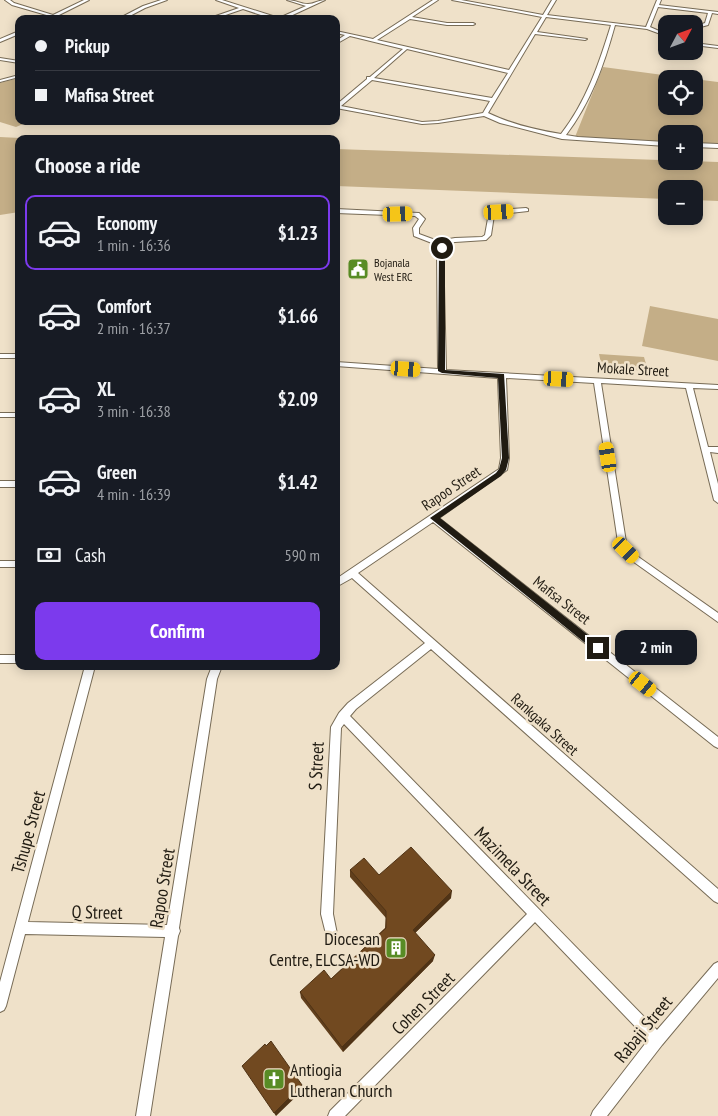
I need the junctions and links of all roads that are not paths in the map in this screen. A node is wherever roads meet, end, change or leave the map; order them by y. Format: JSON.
{"nodes":[{"id":1,"x":7,"y":0,"type":"edge"},
{"id":2,"x":87,"y":0,"type":"edge"},
{"id":3,"x":165,"y":0,"type":"edge"},
{"id":4,"x":220,"y":0,"type":"edge"},
{"id":5,"x":288,"y":0,"type":"edge"},
{"id":6,"x":323,"y":0,"type":"edge"},
{"id":7,"x":436,"y":0,"type":"edge"},
{"id":8,"x":454,"y":0,"type":"edge"},
{"id":9,"x":554,"y":0,"type":"edge"},
{"id":10,"x":660,"y":0,"type":"edge"},
{"id":11,"x":310,"y":6,"type":"junction"},
{"id":12,"x":657,"y":6,"type":"junction"},
{"id":13,"x":243,"y":8,"type":"junction"},
{"id":14,"x":710,"y":12,"type":"junction"},
{"id":15,"x":718,"y":13,"type":"edge"},
{"id":16,"x":41,"y":15,"type":"edge"},
{"id":17,"x":55,"y":15,"type":"edge"},
{"id":18,"x":127,"y":15,"type":"edge"},
{"id":19,"x":221,"y":15,"type":"edge"},
{"id":20,"x":266,"y":15,"type":"edge"},
{"id":21,"x":289,"y":15,"type":"edge"},
{"id":22,"x":544,"y":16,"type":"junction"},
{"id":23,"x":411,"y":18,"type":"junction"},
{"id":24,"x":473,"y":24,"type":"dead end"},
{"id":25,"x":613,"y":24,"type":"junction"},
{"id":26,"x":703,"y":26,"type":"edge"},
{"id":27,"x":648,"y":28,"type":"junction"},
{"id":28,"x":658,"y":32,"type":"edge"},
{"id":29,"x":340,"y":33,"type":"edge"},
{"id":30,"x":534,"y":33,"type":"junction"},
{"id":31,"x":15,"y":34,"type":"edge"},
{"id":32,"x":349,"y":35,"type":"junction"},
{"id":33,"x":586,"y":38,"type":"dead end"},
{"id":34,"x":374,"y":40,"type":"junction"},
{"id":35,"x":0,"y":41,"type":"edge"},
{"id":36,"x":340,"y":41,"type":"edge"},
{"id":37,"x":703,"y":45,"type":"edge"},
{"id":38,"x":718,"y":47,"type":"edge"},
{"id":39,"x":406,"y":48,"type":"junction"},
{"id":40,"x":0,"y":59,"type":"edge"},
{"id":41,"x":15,"y":61,"type":"edge"},
{"id":42,"x":511,"y":72,"type":"junction"},
{"id":43,"x":15,"y":77,"type":"edge"},
{"id":44,"x":369,"y":78,"type":"junction"},
{"id":45,"x":0,"y":82,"type":"edge"},
{"id":46,"x":492,"y":100,"type":"junction"},
{"id":47,"x":340,"y":104,"type":"edge"},
{"id":48,"x":340,"y":108,"type":"edge"},
{"id":49,"x":485,"y":114,"type":"junction"},
{"id":50,"x":562,"y":137,"type":"junction"},
{"id":51,"x":658,"y":144,"type":"edge"},
{"id":52,"x":703,"y":145,"type":"edge"},
{"id":53,"x":718,"y":146,"type":"edge"},
{"id":54,"x":526,"y":210,"type":"dead end"},
{"id":55,"x":340,"y":211,"type":"edge"},
{"id":56,"x":439,"y":243,"type":"junction"},
{"id":57,"x":0,"y":356,"type":"edge"},
{"id":58,"x":15,"y":356,"type":"edge"},
{"id":59,"x":340,"y":364,"type":"edge"},
{"id":60,"x":442,"y":371,"type":"junction"},
{"id":61,"x":502,"y":376,"type":"junction"},
{"id":62,"x":597,"y":381,"type":"junction"},
{"id":63,"x":689,"y":385,"type":"junction"},
{"id":64,"x":718,"y":387,"type":"edge"},
{"id":65,"x":0,"y":415,"type":"edge"},
{"id":66,"x":15,"y":415,"type":"edge"},
{"id":67,"x":706,"y":449,"type":"junction"},
{"id":68,"x":718,"y":450,"type":"edge"},
{"id":69,"x":0,"y":484,"type":"edge"},
{"id":70,"x":15,"y":484,"type":"edge"},
{"id":71,"x":718,"y":500,"type":"edge"},
{"id":72,"x":434,"y":518,"type":"junction"},
{"id":73,"x":0,"y":564,"type":"edge"},
{"id":74,"x":15,"y":564,"type":"edge"},
{"id":75,"x":352,"y":573,"type":"junction"},
{"id":76,"x":340,"y":581,"type":"edge"},
{"id":77,"x":718,"y":618,"type":"edge"},
{"id":78,"x":432,"y":643,"type":"junction"},
{"id":79,"x":0,"y":659,"type":"edge"},
{"id":80,"x":15,"y":659,"type":"edge"},
{"id":81,"x":89,"y":670,"type":"edge"},
{"id":82,"x":215,"y":670,"type":"edge"},
{"id":83,"x":342,"y":716,"type":"junction"},
{"id":84,"x":718,"y":743,"type":"edge"},
{"id":85,"x":718,"y":897,"type":"edge"},
{"id":86,"x":535,"y":914,"type":"junction"},
{"id":87,"x":20,"y":928,"type":"junction"},
{"id":88,"x":174,"y":931,"type":"junction"},
{"id":89,"x":331,"y":934,"type":"dead end"},
{"id":90,"x":718,"y":968,"type":"edge"},
{"id":91,"x":0,"y":1006,"type":"edge"},
{"id":92,"x":657,"y":1040,"type":"junction"},
{"id":93,"x":143,"y":1116,"type":"edge"},
{"id":94,"x":335,"y":1116,"type":"edge"},
{"id":95,"x":598,"y":1116,"type":"edge"}],
"edges":[{"from":1,"to":16,"type":"street"},
{"from":2,"to":17,"type":"street"},
{"from":3,"to":18,"type":"street"},
{"from":4,"to":13,"type":"street"},
{"from":5,"to":11,"type":"street"},
{"from":6,"to":11,"type":"street"},
{"from":7,"to":23,"type":"street"},
{"from":8,"to":22,"type":"street"},
{"from":9,"to":22,"type":"street"},
{"from":10,"to":12,"type":"street"},
{"from":11,"to":21,"type":"street"},
{"from":12,"to":14,"type":"street"},
{"from":12,"to":27,"type":"street"},
{"from":13,"to":19,"type":"street"},
{"from":13,"to":20,"type":"street"},
{"from":14,"to":15,"type":"street"},
{"from":14,"to":26,"type":"street"},
{"from":22,"to":25,"type":"street"},
{"from":22,"to":30,"type":"street"},
{"from":23,"to":24,"type":"street"},
{"from":23,"to":34,"type":"street"},
{"from":25,"to":27,"type":"street"},
{"from":25,"to":50,"type":"street"},
{"from":27,"to":28,"type":"street"},
{"from":29,"to":32,"type":"street"},
{"from":30,"to":33,"type":"street"},
{"from":30,"to":42,"type":"street"},
{"from":31,"to":35,"type":"street"},
{"from":32,"to":34,"type":"street"},
{"from":32,"to":36,"type":"street"},
{"from":34,"to":39,"type":"street"},
{"from":37,"to":38,"type":"street"},
{"from":39,"to":42,"type":"street"},
{"from":39,"to":44,"type":"street"},
{"from":40,"to":41,"type":"street"},
{"from":42,"to":46,"type":"street"},
{"from":43,"to":45,"type":"street"},
{"from":44,"to":46,"type":"street"},
{"from":44,"to":47,"type":"street"},
{"from":46,"to":49,"type":"street"},
{"from":48,"to":49,"type":"street"},
{"from":49,"to":50,"type":"street"},
{"from":50,"to":51,"type":"street"},
{"from":52,"to":53,"type":"street"},
{"from":54,"to":56,"type":"street"},
{"from":55,"to":56,"type":"street"},
{"from":56,"to":60,"type":"street"},
{"from":57,"to":58,"type":"street"},
{"from":59,"to":60,"type":"street","name":"Mokale Street"},
{"from":60,"to":61,"type":"street","name":"Mokale Street"},
{"from":61,"to":62,"type":"street","name":"Mokale Street"},
{"from":61,"to":72,"type":"street","name":"Rapoo Street"},
{"from":62,"to":63,"type":"street","name":"Mokale Street"},
{"from":62,"to":77,"type":"street"},
{"from":63,"to":64,"type":"street","name":"Mokale Street"},
{"from":63,"to":67,"type":"street"},
{"from":65,"to":66,"type":"street"},
{"from":67,"to":68,"type":"street"},
{"from":67,"to":71,"type":"street"},
{"from":69,"to":70,"type":"street"},
{"from":72,"to":75,"type":"street","name":"Rapoo Street"},
{"from":72,"to":84,"type":"street","name":"Mafisa Street"},
{"from":73,"to":74,"type":"street"},
{"from":75,"to":76,"type":"street","name":"Rapoo Street"},
{"from":75,"to":78,"type":"street","name":"Rankgaka Street"},
{"from":78,"to":83,"type":"street"},
{"from":78,"to":85,"type":"street","name":"Rankgaka Street"},
{"from":79,"to":80,"type":"street"},
{"from":81,"to":87,"type":"street","name":"Tshupe Street"},
{"from":82,"to":88,"type":"street","name":"Rapoo Street"},
{"from":83,"to":86,"type":"street","name":"Mazimela Street"},
{"from":83,"to":89,"type":"street","name":"S Street"},
{"from":86,"to":92,"type":"street","name":"Mazimela Street"},
{"from":86,"to":94,"type":"street","name":"Cohen Street"},
{"from":87,"to":88,"type":"street","name":"Q Street"},
{"from":87,"to":91,"type":"street","name":"Tshupe Street"},
{"from":88,"to":93,"type":"street","name":"Rapoo Street"},
{"from":90,"to":92,"type":"street","name":"Rabaji Street"},
{"from":92,"to":95,"type":"street","name":"Rabaji Street"}]}
